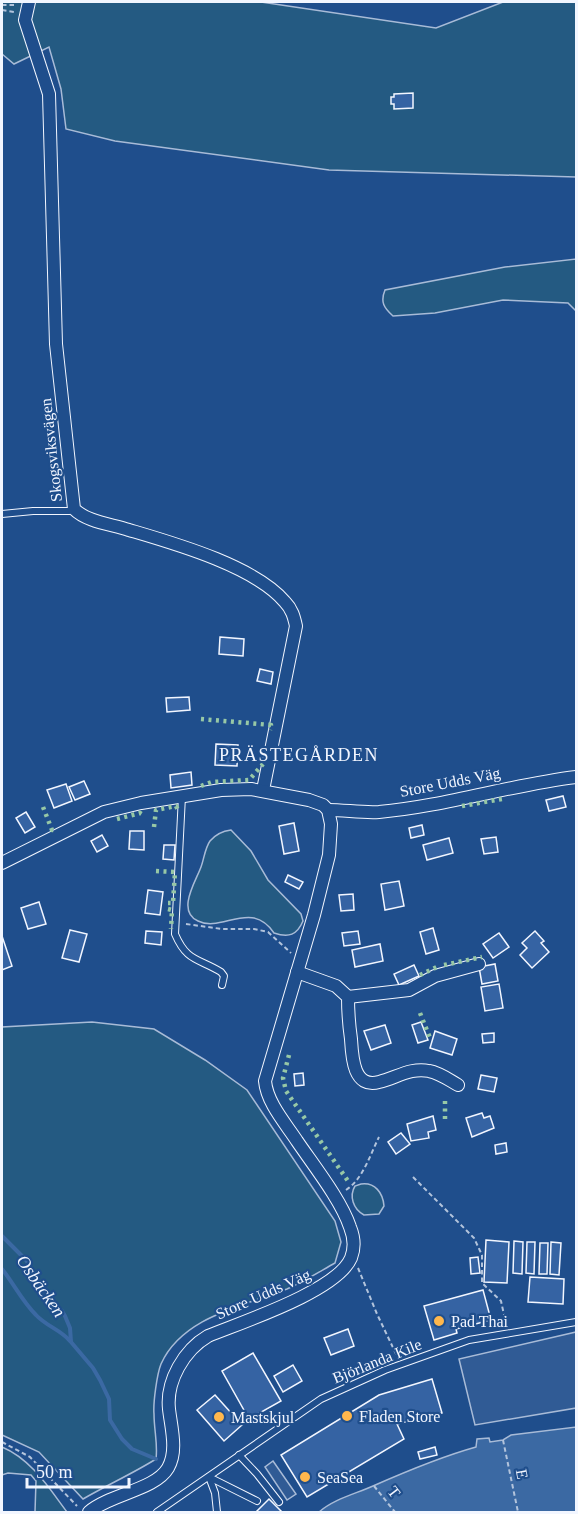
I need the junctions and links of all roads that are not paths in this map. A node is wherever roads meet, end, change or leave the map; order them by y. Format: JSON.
{"nodes":[{"id":1,"x":29,"y":2,"type":"edge"},
{"id":2,"x":74,"y":509,"type":"junction"},
{"id":3,"x":2,"y":514,"type":"edge"},
{"id":4,"x":576,"y":777,"type":"edge"},
{"id":5,"x":263,"y":790,"type":"junction"},
{"id":6,"x":182,"y":795,"type":"junction"},
{"id":7,"x":328,"y":810,"type":"junction"},
{"id":8,"x":2,"y":863,"type":"edge"},
{"id":9,"x":479,"y":964,"type":"dead end"},
{"id":10,"x":297,"y":972,"type":"junction"},
{"id":11,"x":222,"y":985,"type":"dead end"},
{"id":12,"x":348,"y":997,"type":"junction"},
{"id":13,"x":458,"y":1085,"type":"dead end"},
{"id":14,"x":576,"y":1322,"type":"edge"},
{"id":15,"x":239,"y":1455,"type":"junction"},
{"id":16,"x":209,"y":1477,"type":"junction"},
{"id":17,"x":257,"y":1501,"type":"dead end"},
{"id":18,"x":279,"y":1502,"type":"dead end"},
{"id":19,"x":85,"y":1511,"type":"edge"},
{"id":20,"x":157,"y":1512,"type":"edge"},
{"id":21,"x":217,"y":1512,"type":"edge"}],
"edges":[{"from":1,"to":2,"type":"street","name":"Skogsviksvägen"},
{"from":2,"to":3,"type":"lane"},
{"from":2,"to":5,"type":"street","name":"Skogsviksvägen"},
{"from":4,"to":7,"type":"street","name":"Store Udds Väg"},
{"from":5,"to":6,"type":"street","name":"Store Udds Väg"},
{"from":5,"to":7,"type":"street","name":"Store Udds Väg"},
{"from":6,"to":8,"type":"street","name":"Store Udds Väg"},
{"from":6,"to":11,"type":"lane"},
{"from":7,"to":10,"type":"street","name":"Store Udds Väg"},
{"from":9,"to":12,"type":"street"},
{"from":10,"to":12,"type":"street"},
{"from":10,"to":19,"type":"street","name":"Store Udds Väg"},
{"from":12,"to":13,"type":"street"},
{"from":14,"to":15,"type":"lane","name":"Björlanda Kile"},
{"from":15,"to":16,"type":"lane","name":"Björlanda Kile"},
{"from":15,"to":18,"type":"lane"},
{"from":16,"to":17,"type":"lane"},
{"from":16,"to":20,"type":"lane","name":"Björlanda Kile"},
{"from":16,"to":21,"type":"lane"}]}
